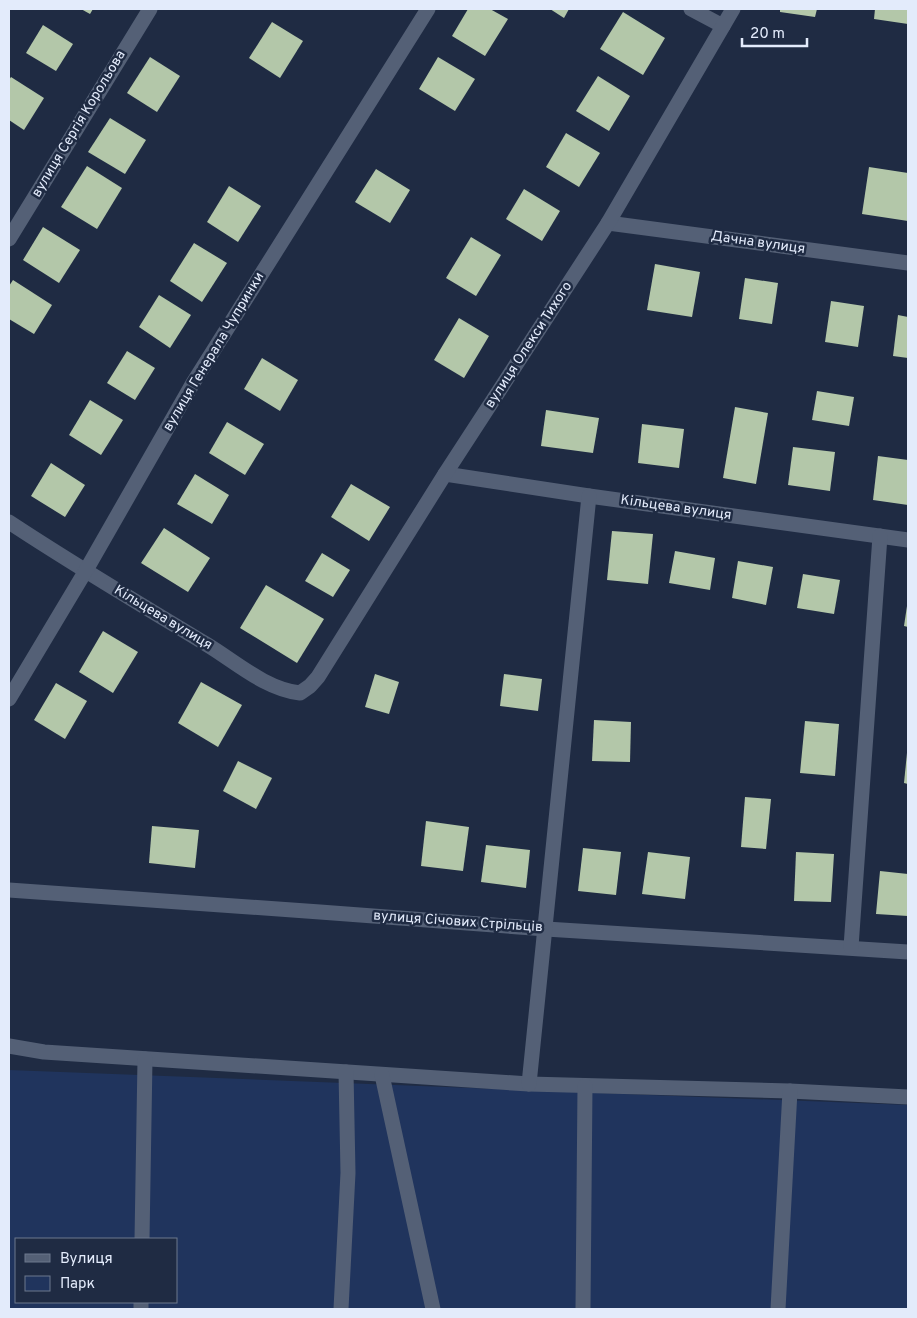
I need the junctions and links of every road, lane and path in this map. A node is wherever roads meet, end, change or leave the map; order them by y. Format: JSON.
{"nodes":[{"id":1,"x":150,"y":9,"type":"edge"},
{"id":2,"x":428,"y":9,"type":"edge"},
{"id":3,"x":691,"y":9,"type":"edge"},
{"id":4,"x":733,"y":9,"type":"edge"},
{"id":5,"x":723,"y":26,"type":"junction"},
{"id":6,"x":608,"y":223,"type":"junction"},
{"id":7,"x":9,"y":239,"type":"edge"},
{"id":8,"x":908,"y":263,"type":"edge"},
{"id":9,"x":445,"y":474,"type":"junction"},
{"id":10,"x":588,"y":496,"type":"junction"},
{"id":11,"x":9,"y":522,"type":"edge"},
{"id":12,"x":880,"y":536,"type":"junction"},
{"id":13,"x":908,"y":540,"type":"edge"},
{"id":14,"x":85,"y":572,"type":"junction"},
{"id":15,"x":318,"y":677,"type":"joint"},
{"id":16,"x":9,"y":699,"type":"edge"},
{"id":17,"x":9,"y":890,"type":"edge"},
{"id":18,"x":546,"y":929,"type":"junction"},
{"id":19,"x":850,"y":947,"type":"junction"},
{"id":20,"x":908,"y":952,"type":"edge"},
{"id":21,"x":9,"y":1046,"type":"edge"},
{"id":22,"x":145,"y":1059,"type":"junction"},
{"id":23,"x":346,"y":1072,"type":"junction"},
{"id":24,"x":382,"y":1075,"type":"junction"},
{"id":25,"x":529,"y":1084,"type":"junction"},
{"id":26,"x":585,"y":1086,"type":"junction"},
{"id":27,"x":790,"y":1091,"type":"junction"},
{"id":28,"x":908,"y":1097,"type":"edge"},
{"id":29,"x":142,"y":1238,"type":"edge"},
{"id":30,"x":341,"y":1309,"type":"edge"},
{"id":31,"x":433,"y":1309,"type":"edge"},
{"id":32,"x":583,"y":1309,"type":"edge"},
{"id":33,"x":778,"y":1309,"type":"edge"}],
"edges":[{"from":1,"to":7,"type":"street","name":"вулиця Сергія Корольова"},
{"from":2,"to":14,"type":"street","name":"вулиця Генерала Чупринки"},
{"from":3,"to":5,"type":"street"},
{"from":4,"to":5,"type":"street","name":"вулиця Олекси Тихого"},
{"from":5,"to":6,"type":"street","name":"вулиця Олекси Тихого"},
{"from":6,"to":8,"type":"street","name":"Дачна вулиця"},
{"from":6,"to":9,"type":"street","name":"вулиця Олекси Тихого"},
{"from":9,"to":10,"type":"street","name":"Кільцева вулиця"},
{"from":9,"to":15,"type":"street","name":"вулиця Олекси Тихого"},
{"from":10,"to":12,"type":"street","name":"Кільцева вулиця"},
{"from":10,"to":18,"type":"street"},
{"from":11,"to":14,"type":"street","name":"Кільцева вулиця"},
{"from":12,"to":13,"type":"street","name":"Кільцева вулиця"},
{"from":12,"to":19,"type":"street"},
{"from":14,"to":15,"type":"street","name":"Кільцева вулиця"},
{"from":14,"to":16,"type":"street","name":"вулиця Генерала Чупринки"},
{"from":17,"to":18,"type":"street","name":"вулиця Січових Стрільців"},
{"from":18,"to":19,"type":"street","name":"вулиця Січових Стрільців"},
{"from":18,"to":25,"type":"street"},
{"from":19,"to":20,"type":"street","name":"вулиця Січових Стрільців"},
{"from":21,"to":22,"type":"street"},
{"from":22,"to":23,"type":"street"},
{"from":22,"to":29,"type":"street"},
{"from":23,"to":24,"type":"street"},
{"from":23,"to":30,"type":"street"},
{"from":24,"to":25,"type":"street"},
{"from":24,"to":31,"type":"street"},
{"from":25,"to":26,"type":"street"},
{"from":26,"to":27,"type":"street"},
{"from":26,"to":32,"type":"street"},
{"from":27,"to":28,"type":"street"},
{"from":27,"to":33,"type":"street"}]}
